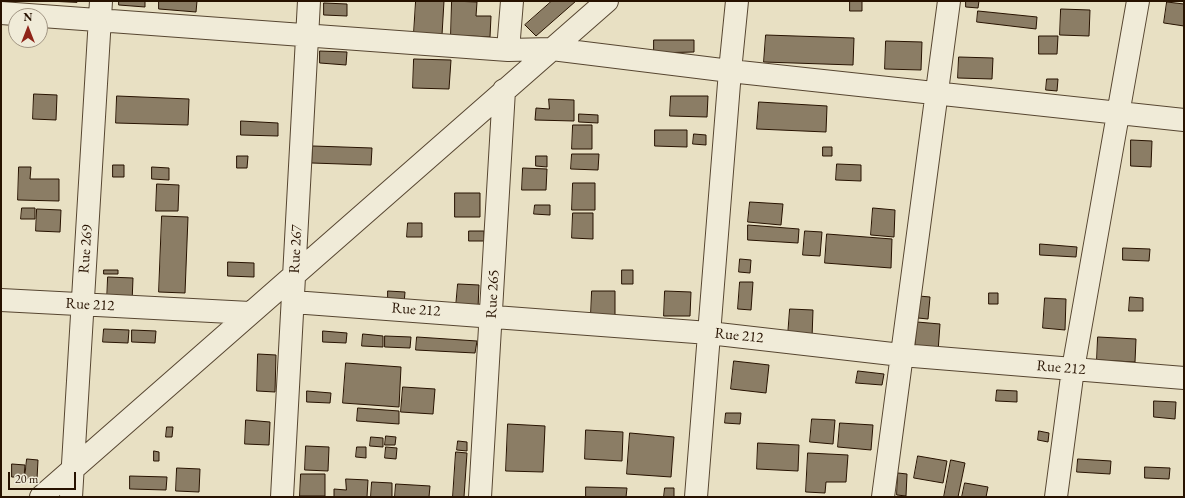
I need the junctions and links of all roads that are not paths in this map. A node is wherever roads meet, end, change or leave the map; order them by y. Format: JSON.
{"nodes":[{"id":1,"x":309,"y":1,"type":"edge"},
{"id":2,"x":512,"y":1,"type":"edge"},
{"id":3,"x":607,"y":1,"type":"edge"},
{"id":4,"x":737,"y":1,"type":"edge"},
{"id":5,"x":949,"y":1,"type":"edge"},
{"id":6,"x":1138,"y":1,"type":"edge"},
{"id":7,"x":101,"y":11,"type":"edge"},
{"id":8,"x":1,"y":13,"type":"edge"},
{"id":9,"x":307,"y":35,"type":"junction"},
{"id":10,"x":552,"y":49,"type":"junction"},
{"id":11,"x":508,"y":50,"type":"junction"},
{"id":12,"x":730,"y":71,"type":"junction"},
{"id":13,"x":504,"y":90,"type":"junction"},
{"id":14,"x":937,"y":93,"type":"junction"},
{"id":15,"x":1119,"y":114,"type":"junction"},
{"id":16,"x":1184,"y":120,"type":"edge"},
{"id":17,"x":294,"y":274,"type":"junction"},
{"id":18,"x":1,"y":300,"type":"edge"},
{"id":19,"x":293,"y":302,"type":"junction"},
{"id":20,"x":83,"y":304,"type":"junction"},
{"id":21,"x":250,"y":313,"type":"junction"},
{"id":22,"x":491,"y":316,"type":"junction"},
{"id":23,"x":709,"y":333,"type":"junction"},
{"id":24,"x":901,"y":355,"type":"junction"},
{"id":25,"x":1073,"y":369,"type":"junction"},
{"id":26,"x":1184,"y":378,"type":"edge"},
{"id":27,"x":72,"y":470,"type":"junction"},
{"id":28,"x":41,"y":497,"type":"edge"},
{"id":29,"x":71,"y":497,"type":"edge"},
{"id":30,"x":282,"y":497,"type":"edge"},
{"id":31,"x":480,"y":497,"type":"edge"},
{"id":32,"x":696,"y":497,"type":"edge"},
{"id":33,"x":883,"y":497,"type":"edge"},
{"id":34,"x":1056,"y":497,"type":"edge"}],
"edges":[{"from":1,"to":9,"type":"street","name":"Rue 267"},
{"from":2,"to":11,"type":"street"},
{"from":3,"to":10,"type":"street"},
{"from":4,"to":12,"type":"street"},
{"from":5,"to":14,"type":"street"},
{"from":6,"to":15,"type":"street"},
{"from":7,"to":8,"type":"street"},
{"from":7,"to":9,"type":"street"},
{"from":7,"to":20,"type":"street","name":"Rue 269"},
{"from":9,"to":11,"type":"street"},
{"from":9,"to":17,"type":"street","name":"Rue 267"},
{"from":10,"to":11,"type":"street"},
{"from":10,"to":12,"type":"street"},
{"from":10,"to":13,"type":"street"},
{"from":12,"to":14,"type":"street"},
{"from":12,"to":23,"type":"street"},
{"from":13,"to":17,"type":"street"},
{"from":13,"to":22,"type":"street","name":"Rue 265"},
{"from":14,"to":15,"type":"street"},
{"from":14,"to":24,"type":"street"},
{"from":15,"to":16,"type":"street"},
{"from":15,"to":25,"type":"street"},
{"from":17,"to":19,"type":"street","name":"Rue 267"},
{"from":17,"to":21,"type":"street"},
{"from":18,"to":20,"type":"street","name":"Rue 212"},
{"from":19,"to":22,"type":"street","name":"Rue 212"},
{"from":19,"to":30,"type":"street","name":"Rue 267"},
{"from":20,"to":21,"type":"street","name":"Rue 212"},
{"from":20,"to":27,"type":"street","name":"Rue 269"},
{"from":21,"to":27,"type":"street"},
{"from":22,"to":23,"type":"street","name":"Rue 212"},
{"from":22,"to":31,"type":"street","name":"Rue 265"},
{"from":23,"to":24,"type":"street","name":"Rue 212"},
{"from":23,"to":32,"type":"street"},
{"from":24,"to":25,"type":"street","name":"Rue 212"},
{"from":24,"to":33,"type":"street"},
{"from":25,"to":26,"type":"street","name":"Rue 212"},
{"from":25,"to":34,"type":"street"},
{"from":27,"to":28,"type":"street"},
{"from":27,"to":29,"type":"street","name":"Rue 269"}]}
